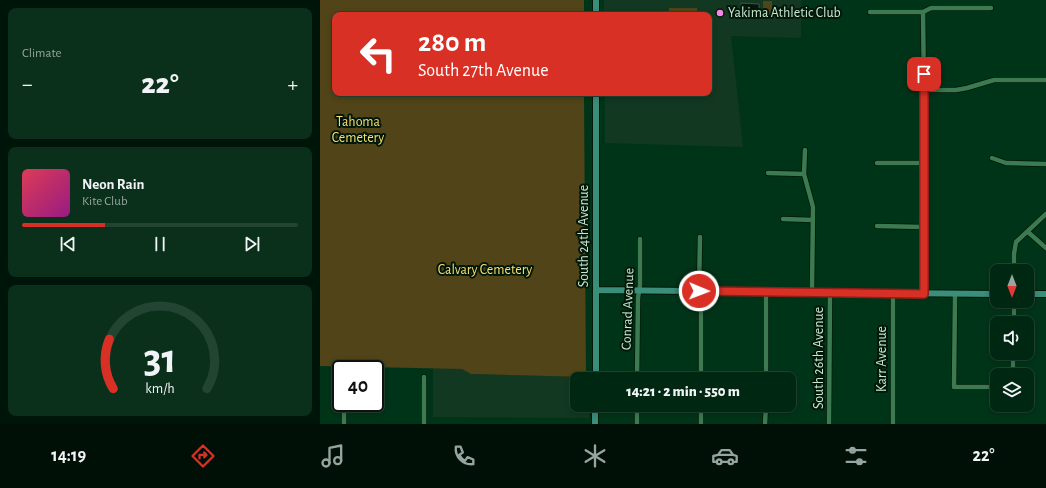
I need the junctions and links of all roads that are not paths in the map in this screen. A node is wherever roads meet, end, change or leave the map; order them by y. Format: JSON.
{"nodes":[{"id":1,"x":596,"y":0,"type":"edge"},
{"id":2,"x":991,"y":8,"type":"dead end"},
{"id":3,"x":596,"y":12,"type":"edge"},
{"id":4,"x":870,"y":12,"type":"dead end"},
{"id":5,"x":923,"y":12,"type":"junction"},
{"id":6,"x":1046,"y":80,"type":"edge"},
{"id":7,"x":924,"y":90,"type":"junction"},
{"id":8,"x":596,"y":96,"type":"edge"},
{"id":9,"x":805,"y":150,"type":"dead end"},
{"id":10,"x":992,"y":158,"type":"dead end"},
{"id":11,"x":877,"y":163,"type":"dead end"},
{"id":12,"x":924,"y":163,"type":"junction"},
{"id":13,"x":1046,"y":164,"type":"edge"},
{"id":14,"x":768,"y":174,"type":"dead end"},
{"id":15,"x":804,"y":174,"type":"junction"},
{"id":16,"x":1046,"y":214,"type":"edge"},
{"id":17,"x":784,"y":219,"type":"dead end"},
{"id":18,"x":812,"y":220,"type":"junction"},
{"id":19,"x":877,"y":226,"type":"dead end"},
{"id":20,"x":924,"y":227,"type":"junction"},
{"id":21,"x":1028,"y":232,"type":"junction"},
{"id":22,"x":700,"y":237,"type":"dead end"},
{"id":23,"x":640,"y":240,"type":"dead end"},
{"id":24,"x":1046,"y":248,"type":"edge"},
{"id":25,"x":1014,"y":264,"type":"edge"},
{"id":26,"x":596,"y":290,"type":"junction"},
{"id":27,"x":638,"y":291,"type":"junction"},
{"id":28,"x":700,"y":291,"type":"junction"},
{"id":29,"x":766,"y":292,"type":"junction"},
{"id":30,"x":812,"y":292,"type":"junction"},
{"id":31,"x":830,"y":293,"type":"junction"},
{"id":32,"x":893,"y":293,"type":"junction"},
{"id":33,"x":924,"y":294,"type":"junction"},
{"id":34,"x":955,"y":294,"type":"junction"},
{"id":35,"x":990,"y":294,"type":"edge"},
{"id":36,"x":1034,"y":294,"type":"edge"},
{"id":37,"x":1046,"y":294,"type":"edge"},
{"id":38,"x":596,"y":372,"type":"edge"},
{"id":39,"x":637,"y":372,"type":"edge"},
{"id":40,"x":701,"y":372,"type":"edge"},
{"id":41,"x":766,"y":372,"type":"edge"},
{"id":42,"x":424,"y":377,"type":"dead end"},
{"id":43,"x":990,"y":387,"type":"edge"},
{"id":44,"x":344,"y":412,"type":"edge"},
{"id":45,"x":595,"y":412,"type":"edge"},
{"id":46,"x":637,"y":412,"type":"edge"},
{"id":47,"x":701,"y":412,"type":"edge"},
{"id":48,"x":766,"y":412,"type":"edge"},
{"id":49,"x":344,"y":424,"type":"edge"},
{"id":50,"x":424,"y":424,"type":"edge"},
{"id":51,"x":595,"y":424,"type":"edge"},
{"id":52,"x":637,"y":424,"type":"edge"},
{"id":53,"x":701,"y":424,"type":"edge"},
{"id":54,"x":765,"y":424,"type":"edge"},
{"id":55,"x":830,"y":424,"type":"edge"},
{"id":56,"x":893,"y":424,"type":"edge"}],
"edges":[{"from":1,"to":3,"type":"street"},
{"from":2,"to":5,"type":"street"},
{"from":4,"to":5,"type":"street"},
{"from":5,"to":7,"type":"street"},
{"from":6,"to":7,"type":"street"},
{"from":7,"to":12,"type":"street"},
{"from":8,"to":26,"type":"street","name":"South 24th Avenue"},
{"from":9,"to":15,"type":"street","name":"South 26th Avenue"},
{"from":10,"to":13,"type":"street"},
{"from":11,"to":12,"type":"street"},
{"from":12,"to":20,"type":"street"},
{"from":14,"to":15,"type":"street"},
{"from":15,"to":18,"type":"street","name":"South 26th Avenue"},
{"from":16,"to":21,"type":"street"},
{"from":17,"to":18,"type":"street"},
{"from":18,"to":30,"type":"street","name":"South 26th Avenue"},
{"from":19,"to":20,"type":"street"},
{"from":20,"to":33,"type":"street"},
{"from":21,"to":24,"type":"street"},
{"from":21,"to":25,"type":"street"},
{"from":22,"to":28,"type":"street"},
{"from":23,"to":27,"type":"street","name":"Conrad Avenue"},
{"from":26,"to":27,"type":"street"},
{"from":26,"to":38,"type":"street","name":"South 24th Avenue"},
{"from":27,"to":28,"type":"street"},
{"from":27,"to":39,"type":"street","name":"Conrad Avenue"},
{"from":28,"to":29,"type":"street"},
{"from":28,"to":40,"type":"street"},
{"from":29,"to":30,"type":"street"},
{"from":29,"to":41,"type":"street"},
{"from":30,"to":31,"type":"street"},
{"from":31,"to":32,"type":"street"},
{"from":31,"to":55,"type":"street","name":"South 26th Avenue"},
{"from":32,"to":33,"type":"street"},
{"from":32,"to":56,"type":"street","name":"Karr Avenue"},
{"from":33,"to":34,"type":"street"},
{"from":34,"to":35,"type":"street"},
{"from":34,"to":43,"type":"street"},
{"from":36,"to":37,"type":"street"},
{"from":42,"to":50,"type":"street"},
{"from":44,"to":49,"type":"street"},
{"from":45,"to":51,"type":"street"},
{"from":46,"to":52,"type":"street"},
{"from":47,"to":53,"type":"street"},
{"from":48,"to":54,"type":"street"}]}
